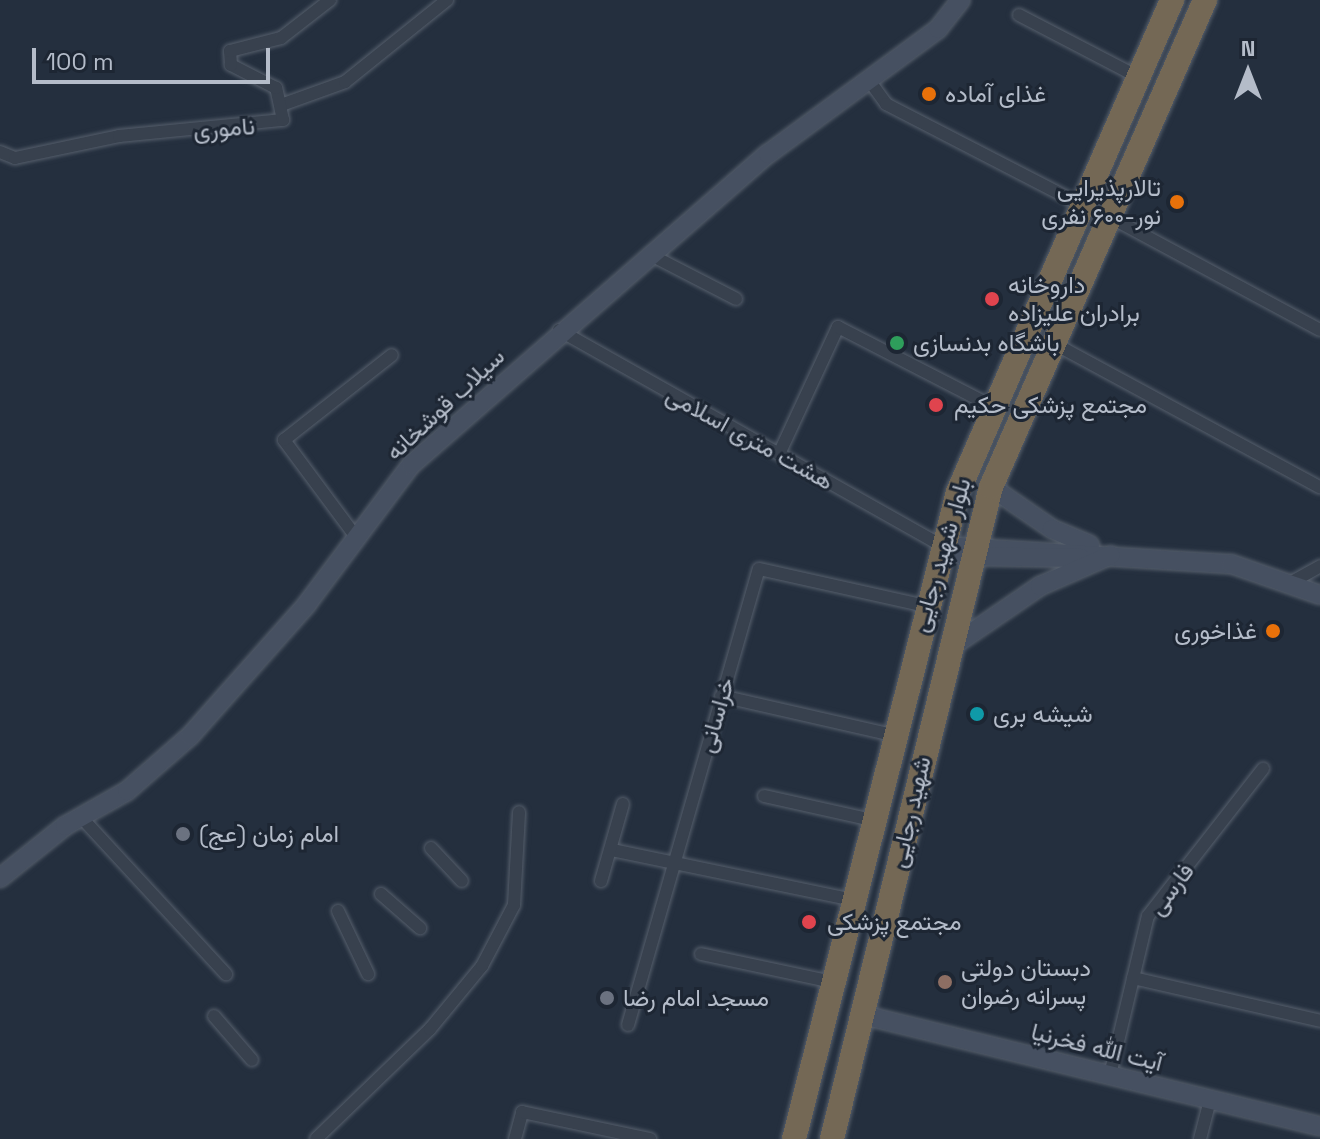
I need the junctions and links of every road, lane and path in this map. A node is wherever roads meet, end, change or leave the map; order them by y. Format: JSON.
{"nodes":[{"id":1,"x":330,"y":0,"type":"edge"},
{"id":2,"x":447,"y":0,"type":"edge"},
{"id":3,"x":961,"y":0,"type":"edge"},
{"id":4,"x":1172,"y":0,"type":"edge"},
{"id":5,"x":1205,"y":0,"type":"edge"},
{"id":6,"x":1019,"y":15,"type":"dead end"},
{"id":7,"x":1138,"y":77,"type":"junction"},
{"id":8,"x":871,"y":83,"type":"junction"},
{"id":9,"x":284,"y":104,"type":"junction"},
{"id":10,"x":0,"y":152,"type":"edge"},
{"id":11,"x":1082,"y":205,"type":"junction"},
{"id":12,"x":1110,"y":217,"type":"junction"},
{"id":13,"x":649,"y":254,"type":"junction"},
{"id":14,"x":736,"y":299,"type":"dead end"},
{"id":15,"x":559,"y":330,"type":"junction"},
{"id":16,"x":1320,"y":330,"type":"edge"},
{"id":17,"x":1055,"y":344,"type":"junction"},
{"id":18,"x":392,"y":355,"type":"dead end"},
{"id":19,"x":992,"y":406,"type":"junction"},
{"id":20,"x":779,"y":454,"type":"junction"},
{"id":21,"x":991,"y":487,"type":"junction"},
{"id":22,"x":1320,"y":487,"type":"edge"},
{"id":23,"x":356,"y":537,"type":"junction"},
{"id":24,"x":942,"y":546,"type":"junction"},
{"id":25,"x":974,"y":551,"type":"junction"},
{"id":26,"x":1115,"y":553,"type":"junction"},
{"id":27,"x":1320,"y":566,"type":"edge"},
{"id":28,"x":1288,"y":584,"type":"junction"},
{"id":29,"x":1320,"y":595,"type":"edge"},
{"id":30,"x":926,"y":606,"type":"junction"},
{"id":31,"x":948,"y":649,"type":"junction"},
{"id":32,"x":721,"y":696,"type":"junction"},
{"id":33,"x":893,"y":735,"type":"junction"},
{"id":34,"x":1263,"y":769,"type":"dead end"},
{"id":35,"x":764,"y":796,"type":"dead end"},
{"id":36,"x":623,"y":804,"type":"dead end"},
{"id":37,"x":519,"y":812,"type":"dead end"},
{"id":38,"x":81,"y":817,"type":"junction"},
{"id":39,"x":872,"y":820,"type":"junction"},
{"id":40,"x":431,"y":848,"type":"dead end"},
{"id":41,"x":612,"y":850,"type":"junction"},
{"id":42,"x":674,"y":863,"type":"junction"},
{"id":43,"x":0,"y":878,"type":"edge"},
{"id":44,"x":462,"y":881,"type":"dead end"},
{"id":45,"x":601,"y":881,"type":"dead end"},
{"id":46,"x":381,"y":894,"type":"dead end"},
{"id":47,"x":853,"y":900,"type":"junction"},
{"id":48,"x":338,"y":911,"type":"dead end"},
{"id":49,"x":420,"y":928,"type":"dead end"},
{"id":50,"x":701,"y":954,"type":"dead end"},
{"id":51,"x":226,"y":974,"type":"dead end"},
{"id":52,"x":368,"y":974,"type":"dead end"},
{"id":53,"x":1133,"y":978,"type":"junction"},
{"id":54,"x":833,"y":982,"type":"junction"},
{"id":55,"x":863,"y":1015,"type":"junction"},
{"id":56,"x":214,"y":1016,"type":"dead end"},
{"id":57,"x":1320,"y":1021,"type":"edge"},
{"id":58,"x":628,"y":1025,"type":"dead end"},
{"id":59,"x":252,"y":1060,"type":"dead end"},
{"id":60,"x":1110,"y":1075,"type":"junction"},
{"id":61,"x":1210,"y":1100,"type":"junction"},
{"id":62,"x":1320,"y":1126,"type":"edge"},
{"id":63,"x":316,"y":1139,"type":"edge"},
{"id":64,"x":515,"y":1139,"type":"edge"},
{"id":65,"x":650,"y":1139,"type":"edge"},
{"id":66,"x":794,"y":1139,"type":"edge"},
{"id":67,"x":832,"y":1139,"type":"edge"},
{"id":68,"x":1200,"y":1139,"type":"edge"}],
"edges":[{"from":1,"to":9,"type":"street","name":"ناموری"},
{"from":2,"to":9,"type":"street"},
{"from":3,"to":8,"type":"street","name":"سیلاب قوشخانه"},
{"from":4,"to":7,"type":"highway","name":"بلوار شهید رجایی"},
{"from":5,"to":12,"type":"highway","name":"بلوار شهید رجایی"},
{"from":6,"to":7,"type":"street"},
{"from":7,"to":11,"type":"highway","name":"بلوار شهید رجایی"},
{"from":8,"to":11,"type":"street"},
{"from":8,"to":13,"type":"street","name":"سیلاب قوشخانه"},
{"from":9,"to":10,"type":"street","name":"ناموری"},
{"from":11,"to":19,"type":"highway","name":"بلوار شهید رجایی"},
{"from":12,"to":16,"type":"street"},
{"from":12,"to":17,"type":"highway","name":"بلوار شهید رجایی"},
{"from":13,"to":14,"type":"street"},
{"from":13,"to":15,"type":"street","name":"سیلاب قوشخانه"},
{"from":15,"to":20,"type":"street","name":"هشت متری اسلامی"},
{"from":15,"to":23,"type":"street","name":"سیلاب قوشخانه"},
{"from":17,"to":21,"type":"highway","name":"بلوار شهید رجایی"},
{"from":17,"to":22,"type":"street"},
{"from":18,"to":23,"type":"street"},
{"from":19,"to":20,"type":"street"},
{"from":19,"to":24,"type":"highway","name":"بلوار شهید رجایی"},
{"from":20,"to":24,"type":"street","name":"هشت متری اسلامی"},
{"from":21,"to":25,"type":"highway","name":"شهید رجایی"},
{"from":21,"to":26,"type":"street"},
{"from":23,"to":38,"type":"street","name":"سیلاب قوشخانه"},
{"from":24,"to":25,"type":"street"},
{"from":24,"to":30,"type":"highway","name":"بلوار شهید رجایی"},
{"from":25,"to":26,"type":"street"},
{"from":25,"to":31,"type":"highway","name":"شهید رجایی"},
{"from":26,"to":28,"type":"street"},
{"from":26,"to":31,"type":"street"},
{"from":27,"to":28,"type":"street"},
{"from":28,"to":29,"type":"street"},
{"from":30,"to":32,"type":"street","name":"خراسانی"},
{"from":30,"to":33,"type":"highway","name":"بلوار شهید رجایی"},
{"from":31,"to":55,"type":"highway","name":"شهید رجایی"},
{"from":32,"to":33,"type":"street"},
{"from":32,"to":42,"type":"street","name":"خراسانی"},
{"from":33,"to":39,"type":"highway","name":"بلوار شهید رجایی"},
{"from":34,"to":53,"type":"street","name":"فارسی"},
{"from":35,"to":39,"type":"street"},
{"from":36,"to":41,"type":"street"},
{"from":37,"to":63,"type":"street"},
{"from":38,"to":43,"type":"street","name":"سیلاب قوشخانه"},
{"from":38,"to":51,"type":"street"},
{"from":39,"to":47,"type":"highway","name":"بلوار شهید رجایی"},
{"from":40,"to":44,"type":"street"},
{"from":41,"to":42,"type":"street"},
{"from":41,"to":45,"type":"street"},
{"from":42,"to":47,"type":"street"},
{"from":42,"to":58,"type":"street","name":"خراسانی"},
{"from":46,"to":49,"type":"street"},
{"from":47,"to":54,"type":"highway","name":"بلوار شهید رجایی"},
{"from":48,"to":52,"type":"street"},
{"from":50,"to":54,"type":"street"},
{"from":53,"to":57,"type":"street"},
{"from":53,"to":60,"type":"street","name":"فارسی"},
{"from":54,"to":66,"type":"highway","name":"بلوار شهید رجایی"},
{"from":55,"to":60,"type":"street","name":"آیت الله فخرنیا"},
{"from":55,"to":67,"type":"highway","name":"شهید رجایی"},
{"from":56,"to":59,"type":"street"},
{"from":60,"to":61,"type":"street","name":"آیت الله فخرنیا"},
{"from":61,"to":62,"type":"street","name":"آیت الله فخرنیا"},
{"from":61,"to":68,"type":"street"},
{"from":64,"to":65,"type":"street"}]}
